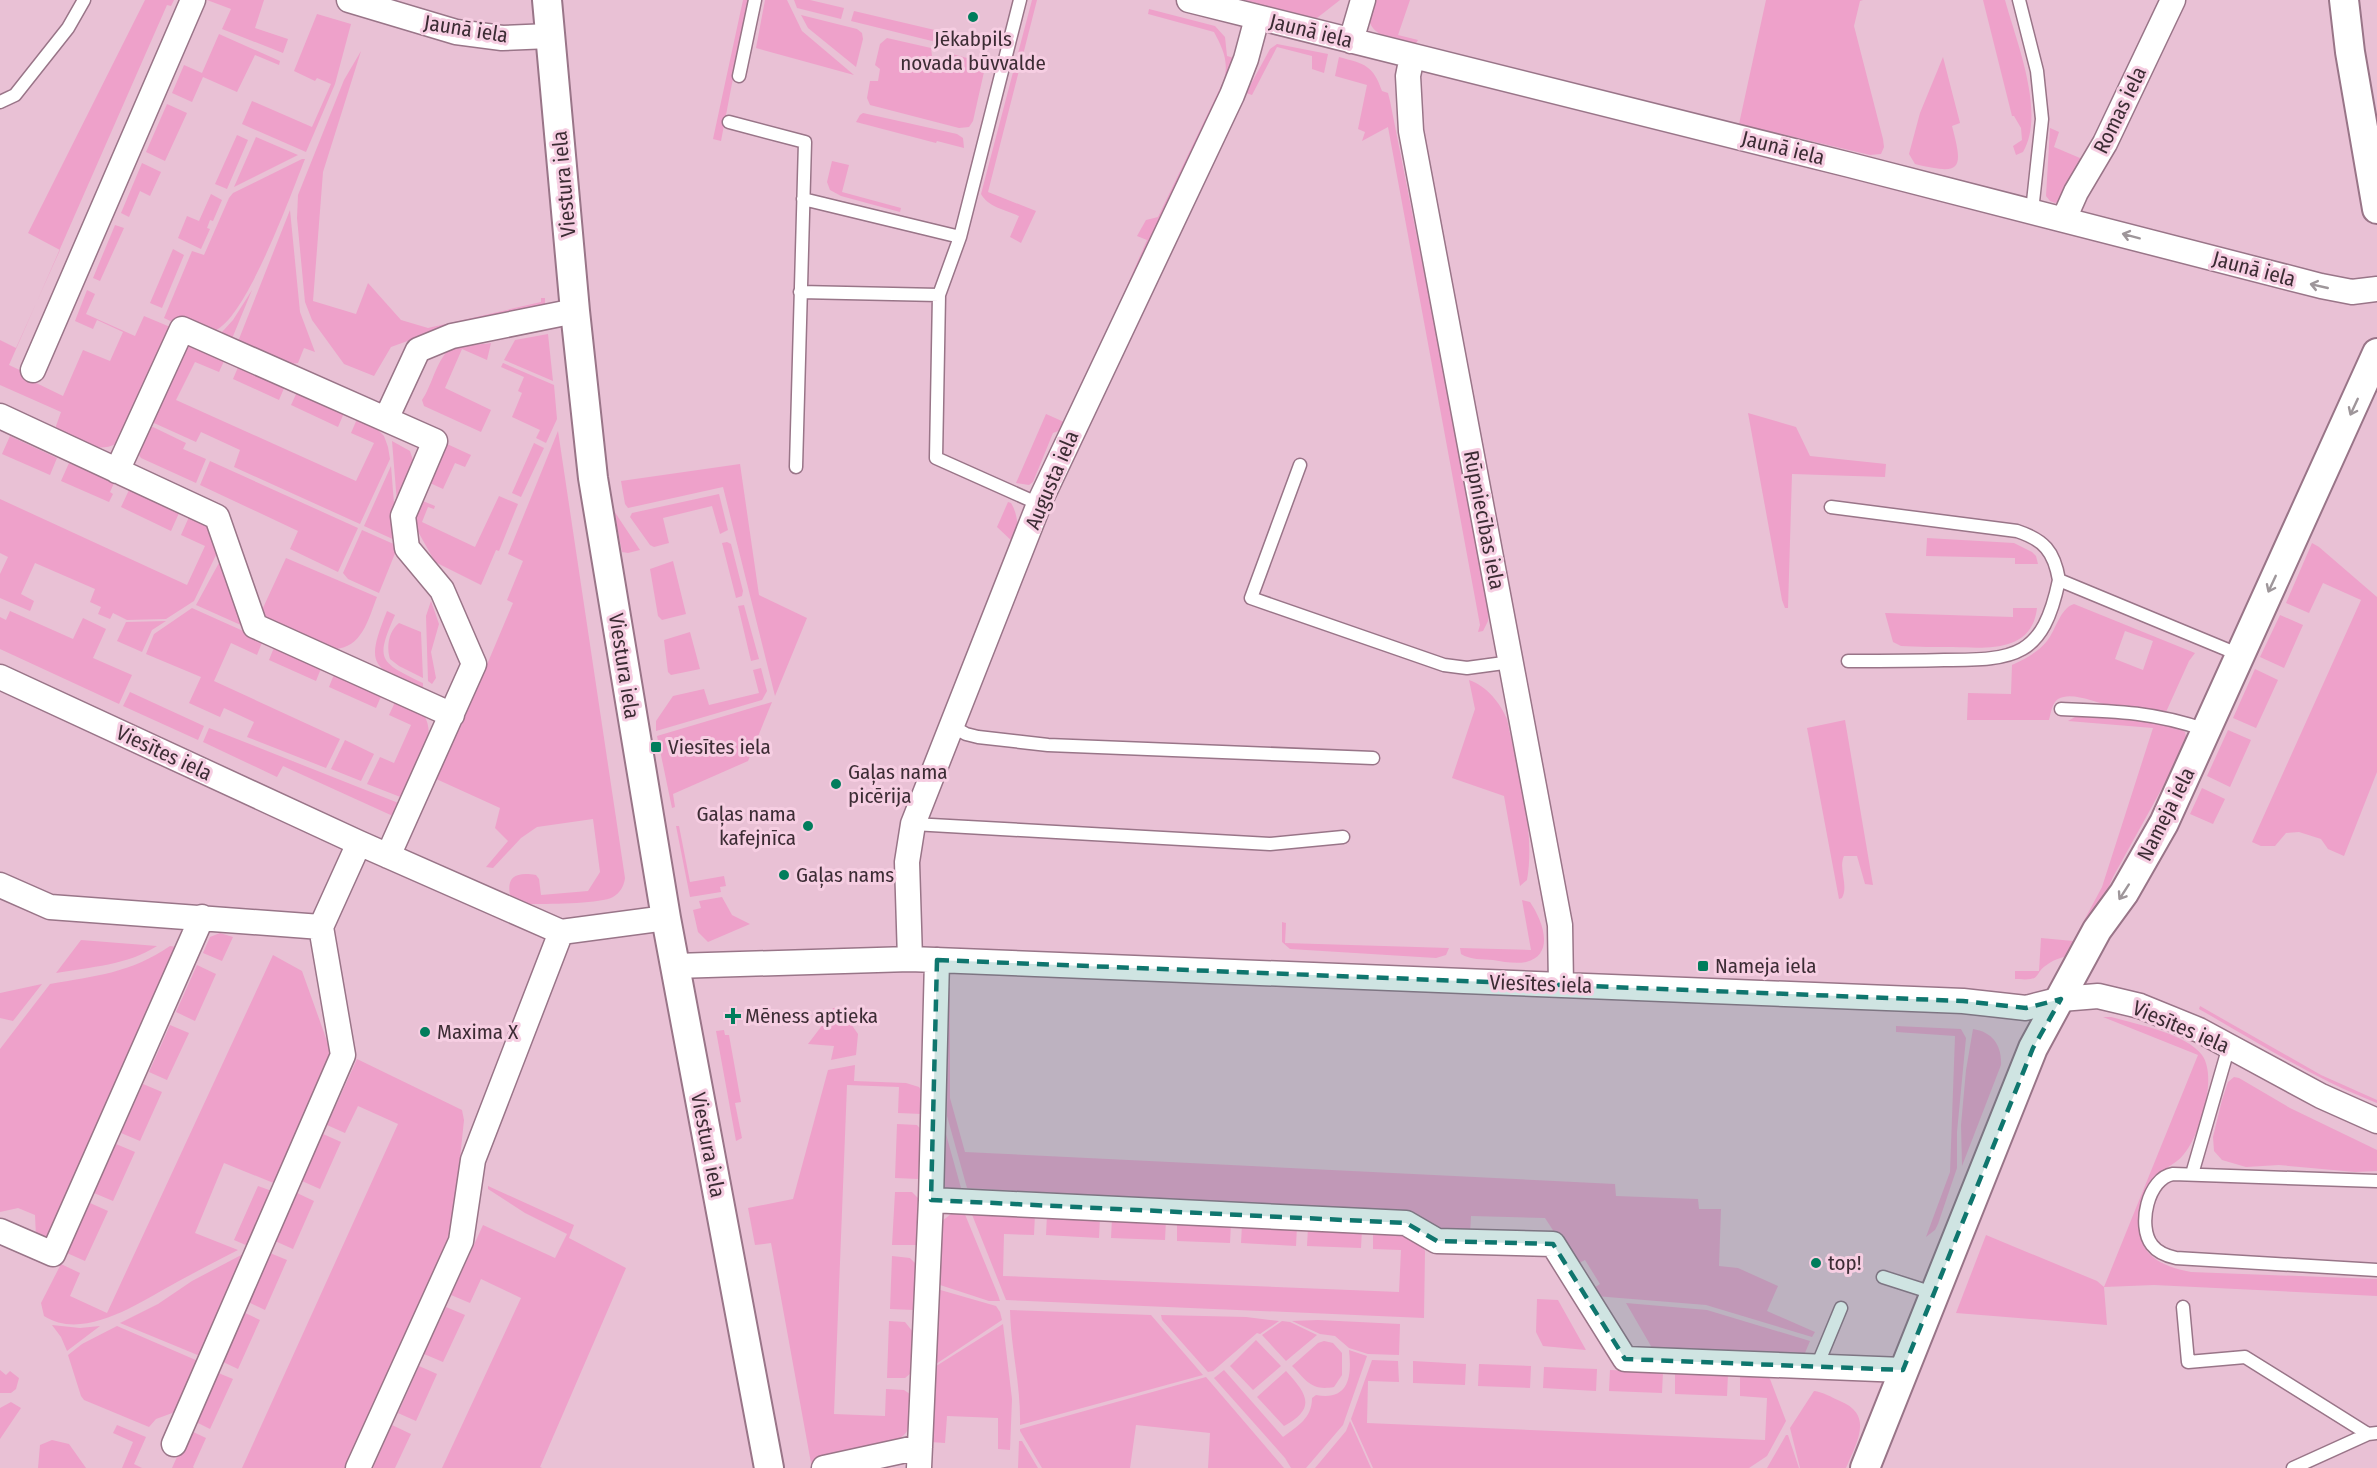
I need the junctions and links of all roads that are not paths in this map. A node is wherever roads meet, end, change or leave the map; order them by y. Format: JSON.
{"nodes":[{"id":1,"x":84,"y":0,"type":"edge"},
{"id":2,"x":193,"y":0,"type":"edge"},
{"id":3,"x":350,"y":0,"type":"edge"},
{"id":4,"x":547,"y":0,"type":"edge"},
{"id":5,"x":755,"y":0,"type":"edge"},
{"id":6,"x":1020,"y":0,"type":"edge"},
{"id":7,"x":1189,"y":0,"type":"edge"},
{"id":8,"x":1363,"y":0,"type":"edge"},
{"id":9,"x":2019,"y":0,"type":"edge"},
{"id":10,"x":2173,"y":0,"type":"edge"},
{"id":11,"x":2344,"y":0,"type":"edge"},
{"id":12,"x":389,"y":6,"type":"edge"},
{"id":13,"x":1257,"y":18,"type":"junction"},
{"id":14,"x":550,"y":36,"type":"junction"},
{"id":15,"x":1352,"y":41,"type":"junction"},
{"id":16,"x":1412,"y":56,"type":"junction"},
{"id":17,"x":739,"y":76,"type":"dead end"},
{"id":18,"x":0,"y":102,"type":"edge"},
{"id":19,"x":729,"y":122,"type":"dead end"},
{"id":20,"x":803,"y":199,"type":"junction"},
{"id":21,"x":2377,"y":209,"type":"edge"},
{"id":22,"x":2032,"y":211,"type":"junction"},
{"id":23,"x":2064,"y":219,"type":"junction"},
{"id":24,"x":960,"y":237,"type":"junction"},
{"id":25,"x":2377,"y":289,"type":"edge"},
{"id":26,"x":800,"y":292,"type":"junction"},
{"id":27,"x":939,"y":296,"type":"junction"},
{"id":28,"x":575,"y":311,"type":"junction"},
{"id":29,"x":2377,"y":353,"type":"edge"},
{"id":30,"x":33,"y":370,"type":"dead end"},
{"id":31,"x":0,"y":416,"type":"edge"},
{"id":32,"x":387,"y":419,"type":"junction"},
{"id":33,"x":1300,"y":465,"type":"dead end"},
{"id":34,"x":796,"y":467,"type":"dead end"},
{"id":35,"x":117,"y":471,"type":"junction"},
{"id":36,"x":1039,"y":504,"type":"junction"},
{"id":37,"x":1831,"y":507,"type":"dead end"},
{"id":38,"x":2059,"y":580,"type":"junction"},
{"id":39,"x":2240,"y":655,"type":"junction"},
{"id":40,"x":1848,"y":661,"type":"dead end"},
{"id":41,"x":1511,"y":662,"type":"junction"},
{"id":42,"x":0,"y":677,"type":"edge"},
{"id":43,"x":2061,"y":709,"type":"dead end"},
{"id":44,"x":452,"y":714,"type":"junction"},
{"id":45,"x":950,"y":725,"type":"junction"},
{"id":46,"x":2206,"y":730,"type":"junction"},
{"id":47,"x":1373,"y":758,"type":"dead end"},
{"id":48,"x":913,"y":824,"type":"junction"},
{"id":49,"x":1343,"y":837,"type":"dead end"},
{"id":50,"x":359,"y":843,"type":"junction"},
{"id":51,"x":388,"y":856,"type":"junction"},
{"id":52,"x":0,"y":885,"type":"edge"},
{"id":53,"x":202,"y":917,"type":"junction"},
{"id":54,"x":666,"y":918,"type":"junction"},
{"id":55,"x":321,"y":927,"type":"junction"},
{"id":56,"x":561,"y":932,"type":"junction"},
{"id":57,"x":910,"y":959,"type":"junction"},
{"id":58,"x":937,"y":960,"type":"junction"},
{"id":59,"x":675,"y":966,"type":"junction"},
{"id":60,"x":1561,"y":985,"type":"junction"},
{"id":61,"x":2061,"y":999,"type":"junction"},
{"id":62,"x":2229,"y":1046,"type":"junction"},
{"id":63,"x":2377,"y":1121,"type":"edge"},
{"id":64,"x":2192,"y":1174,"type":"junction"},
{"id":65,"x":2377,"y":1181,"type":"edge"},
{"id":66,"x":931,"y":1200,"type":"junction"},
{"id":67,"x":0,"y":1231,"type":"edge"},
{"id":68,"x":2377,"y":1270,"type":"edge"},
{"id":69,"x":1883,"y":1277,"type":"dead end"},
{"id":70,"x":1936,"y":1294,"type":"junction"},
{"id":71,"x":2183,"y":1306,"type":"dead end"},
{"id":72,"x":1841,"y":1308,"type":"dead end"},
{"id":73,"x":1817,"y":1366,"type":"junction"},
{"id":74,"x":1903,"y":1370,"type":"junction"},
{"id":75,"x":2372,"y":1433,"type":"edge"},
{"id":76,"x":174,"y":1444,"type":"dead end"},
{"id":77,"x":919,"y":1458,"type":"edge"},
{"id":78,"x":358,"y":1468,"type":"edge"},
{"id":79,"x":769,"y":1468,"type":"edge"},
{"id":80,"x":824,"y":1468,"type":"edge"},
{"id":81,"x":1865,"y":1468,"type":"edge"},
{"id":82,"x":2293,"y":1468,"type":"edge"}],
"edges":[{"from":1,"to":18,"type":"lane"},
{"from":2,"to":30,"type":"street"},
{"from":3,"to":12,"type":"street","name":"Jaunā iela"},
{"from":4,"to":14,"type":"street","name":"Viestura iela"},
{"from":5,"to":17,"type":"lane"},
{"from":6,"to":24,"type":"lane"},
{"from":7,"to":13,"type":"street","name":"Jaunā iela"},
{"from":8,"to":15,"type":"street"},
{"from":9,"to":22,"type":"lane"},
{"from":10,"to":23,"type":"street","name":"Romas iela"},
{"from":11,"to":21,"type":"street"},
{"from":12,"to":14,"type":"street","name":"Jaunā iela"},
{"from":13,"to":15,"type":"street","name":"Jaunā iela"},
{"from":13,"to":36,"type":"street","name":"Augusta iela"},
{"from":14,"to":28,"type":"street","name":"Viestura iela"},
{"from":15,"to":16,"type":"street","name":"Jaunā iela"},
{"from":16,"to":22,"type":"street","name":"Jaunā iela"},
{"from":16,"to":41,"type":"street","name":"Rūpniecības iela"},
{"from":19,"to":20,"type":"lane"},
{"from":20,"to":24,"type":"lane"},
{"from":20,"to":26,"type":"lane"},
{"from":22,"to":23,"type":"street","name":"Jaunā iela"},
{"from":25,"to":23,"type":"street","name":"Jaunā iela","one_way":true},
{"from":24,"to":27,"type":"lane"},
{"from":26,"to":27,"type":"lane"},
{"from":26,"to":34,"type":"lane"},
{"from":27,"to":36,"type":"lane"},
{"from":28,"to":32,"type":"street"},
{"from":28,"to":54,"type":"street","name":"Viestura iela"},
{"from":29,"to":39,"type":"street","name":"Nameja iela","one_way":true},
{"from":31,"to":35,"type":"street"},
{"from":32,"to":35,"type":"street"},
{"from":32,"to":44,"type":"street"},
{"from":33,"to":41,"type":"lane"},
{"from":35,"to":44,"type":"street"},
{"from":36,"to":45,"type":"street","name":"Augusta iela"},
{"from":37,"to":38,"type":"lane"},
{"from":38,"to":39,"type":"lane"},
{"from":38,"to":40,"type":"lane"},
{"from":39,"to":46,"type":"street","name":"Nameja iela"},
{"from":41,"to":60,"type":"street","name":"Rūpniecības iela"},
{"from":42,"to":50,"type":"street","name":"Viesītes iela"},
{"from":43,"to":46,"type":"lane"},
{"from":44,"to":51,"type":"street"},
{"from":45,"to":47,"type":"lane"},
{"from":45,"to":48,"type":"street","name":"Augusta iela"},
{"from":46,"to":61,"type":"street","name":"Nameja iela","one_way":true},
{"from":48,"to":49,"type":"lane"},
{"from":48,"to":57,"type":"street","name":"Augusta iela"},
{"from":50,"to":51,"type":"street","name":"Viesītes iela"},
{"from":50,"to":55,"type":"street"},
{"from":51,"to":56,"type":"street","name":"Viesītes iela"},
{"from":52,"to":53,"type":"street"},
{"from":53,"to":55,"type":"street"},
{"from":53,"to":67,"type":"street"},
{"from":54,"to":56,"type":"street"},
{"from":54,"to":59,"type":"street","name":"Viestura iela"},
{"from":55,"to":76,"type":"street"},
{"from":56,"to":78,"type":"street"},
{"from":57,"to":58,"type":"street","name":"Viesītes iela"},
{"from":57,"to":59,"type":"street","name":"Viesītes iela"},
{"from":58,"to":60,"type":"street","name":"Viesītes iela"},
{"from":58,"to":66,"type":"street"},
{"from":59,"to":79,"type":"street","name":"Viestura iela"},
{"from":60,"to":61,"type":"street","name":"Viesītes iela"},
{"from":61,"to":62,"type":"street","name":"Viesītes iela"},
{"from":61,"to":70,"type":"street","name":"Nameja iela"},
{"from":62,"to":63,"type":"street","name":"Viesītes iela"},
{"from":62,"to":64,"type":"lane"},
{"from":64,"to":65,"type":"lane"},
{"from":64,"to":68,"type":"lane"},
{"from":66,"to":73,"type":"street"},
{"from":66,"to":77,"type":"street"},
{"from":69,"to":70,"type":"lane"},
{"from":70,"to":74,"type":"street","name":"Nameja iela"},
{"from":71,"to":75,"type":"lane"},
{"from":72,"to":73,"type":"lane"},
{"from":73,"to":74,"type":"street"},
{"from":74,"to":81,"type":"street","name":"Nameja iela"},
{"from":75,"to":82,"type":"lane"},
{"from":77,"to":80,"type":"street"}]}
